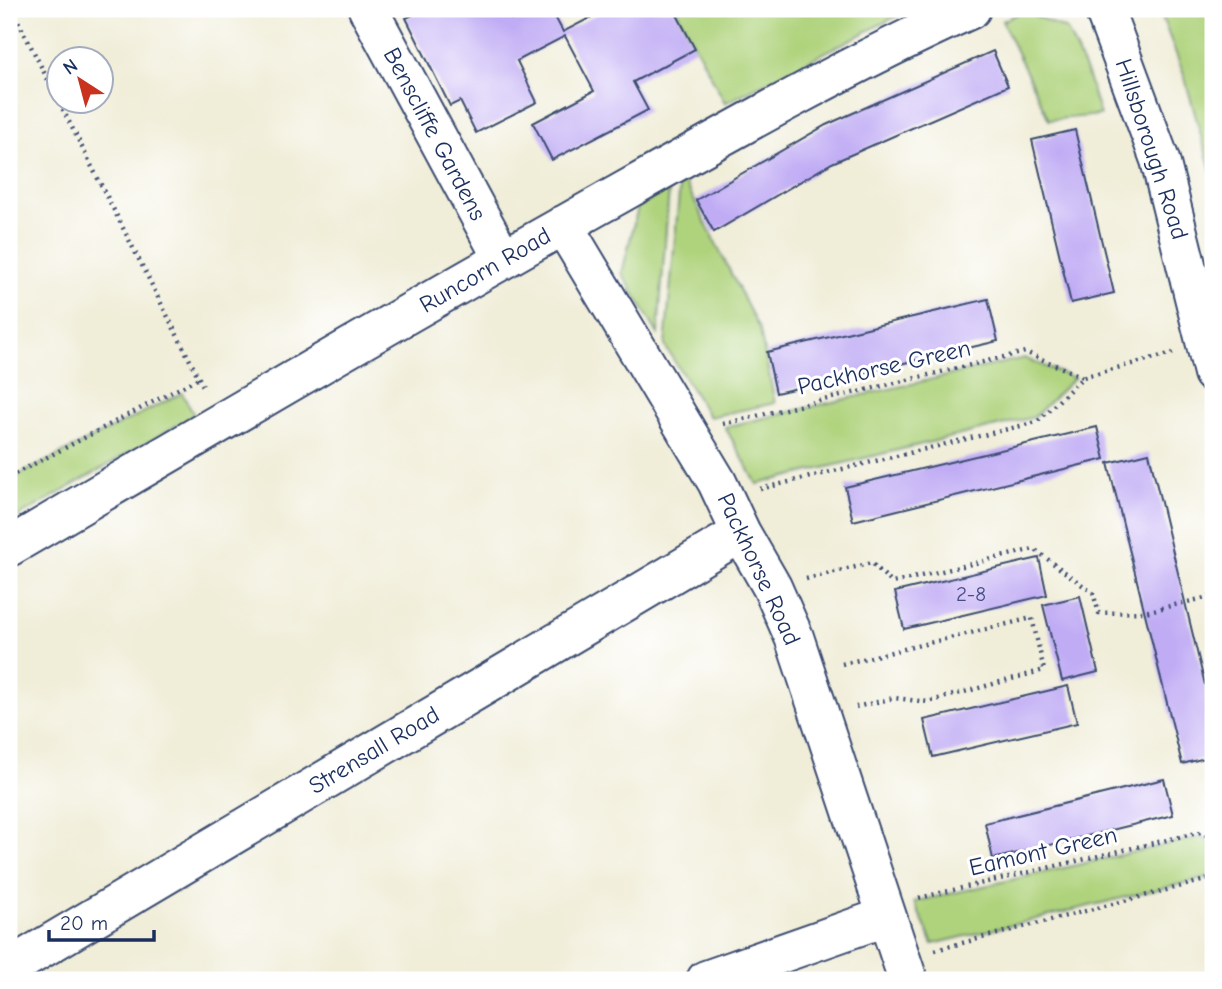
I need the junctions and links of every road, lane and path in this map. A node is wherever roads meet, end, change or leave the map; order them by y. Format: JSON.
{"nodes":[{"id":1,"x":12,"y":9,"type":"edge"},
{"id":2,"x":368,"y":9,"type":"edge"},
{"id":3,"x":971,"y":9,"type":"edge"},
{"id":4,"x":1104,"y":9,"type":"edge"},
{"id":5,"x":563,"y":225,"type":"junction"},
{"id":6,"x":503,"y":259,"type":"junction"},
{"id":7,"x":1210,"y":359,"type":"edge"},
{"id":8,"x":1083,"y":377,"type":"junction"},
{"id":9,"x":199,"y":378,"type":"junction"},
{"id":10,"x":223,"y":421,"type":"junction"},
{"id":11,"x":690,"y":433,"type":"junction"},
{"id":12,"x":9,"y":477,"type":"edge"},
{"id":13,"x":725,"y":498,"type":"junction"},
{"id":14,"x":741,"y":533,"type":"junction"},
{"id":15,"x":9,"y":547,"type":"edge"},
{"id":16,"x":799,"y":581,"type":"dead end"},
{"id":17,"x":1213,"y":596,"type":"edge"},
{"id":18,"x":831,"y":667,"type":"dead end"},
{"id":19,"x":846,"y":709,"type":"dead end"},
{"id":20,"x":1213,"y":839,"type":"edge"},
{"id":21,"x":1213,"y":878,"type":"edge"},
{"id":22,"x":885,"y":917,"type":"junction"},
{"id":23,"x":9,"y":968,"type":"edge"},
{"id":24,"x":904,"y":970,"type":"edge"},
{"id":25,"x":706,"y":980,"type":"edge"}],
"edges":[{"from":1,"to":9,"type":"path"},
{"from":2,"to":6,"type":"street","name":"Benscliffe Gardens"},
{"from":3,"to":5,"type":"street","name":"Runcorn Road"},
{"from":4,"to":7,"type":"street","name":"Hillsborough Road"},
{"from":5,"to":6,"type":"street","name":"Runcorn Road"},
{"from":5,"to":11,"type":"street","name":"Packhorse Road"},
{"from":6,"to":10,"type":"street","name":"Runcorn Road"},
{"from":7,"to":8,"type":"path"},
{"from":8,"to":11,"type":"path","name":"Packhorse Green"},
{"from":8,"to":13,"type":"path"},
{"from":9,"to":10,"type":"path"},
{"from":9,"to":12,"type":"path"},
{"from":10,"to":15,"type":"street","name":"Runcorn Road"},
{"from":11,"to":13,"type":"street","name":"Packhorse Road"},
{"from":13,"to":14,"type":"street","name":"Packhorse Road"},
{"from":14,"to":22,"type":"street","name":"Packhorse Road"},
{"from":14,"to":23,"type":"street","name":"Strensall Road"},
{"from":16,"to":17,"type":"path"},
{"from":18,"to":19,"type":"path"},
{"from":20,"to":22,"type":"path","name":"Eamont Green"},
{"from":21,"to":24,"type":"path"},
{"from":22,"to":24,"type":"street","name":"Packhorse Road"},
{"from":22,"to":25,"type":"street"}]}
